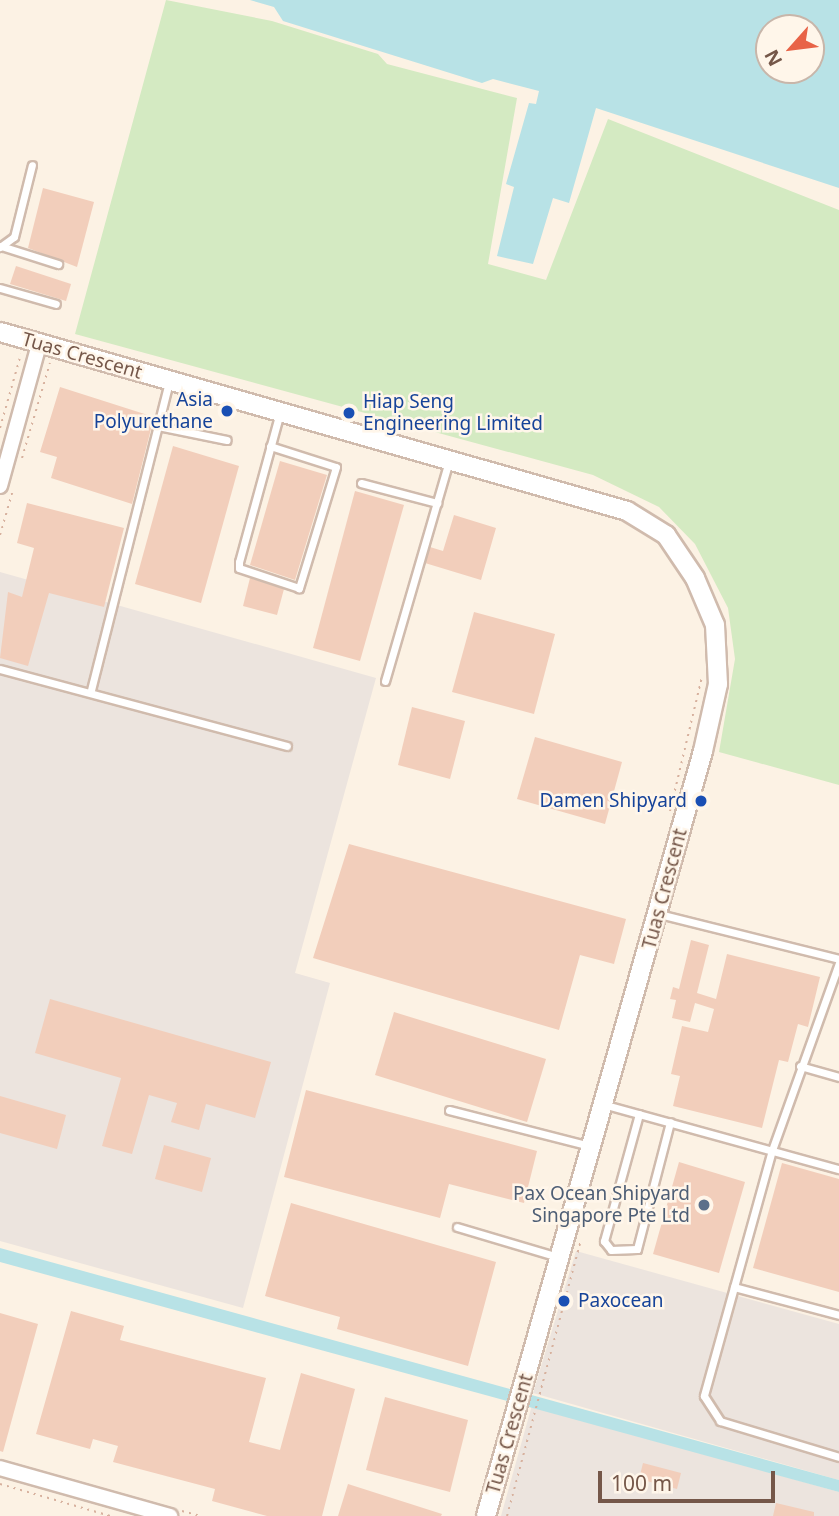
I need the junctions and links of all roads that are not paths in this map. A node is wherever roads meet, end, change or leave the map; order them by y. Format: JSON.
{"nodes":[{"id":1,"x":32,"y":165,"type":"dead end"},
{"id":2,"x":0,"y":246,"type":"edge"},
{"id":3,"x":58,"y":264,"type":"dead end"},
{"id":4,"x":0,"y":288,"type":"edge"},
{"id":5,"x":56,"y":304,"type":"dead end"},
{"id":6,"x":0,"y":332,"type":"edge"},
{"id":7,"x":37,"y":353,"type":"junction"},
{"id":8,"x":169,"y":380,"type":"junction"},
{"id":9,"x":273,"y":404,"type":"junction"},
{"id":10,"x":158,"y":426,"type":"junction"},
{"id":11,"x":227,"y":440,"type":"dead end"},
{"id":12,"x":270,"y":446,"type":"junction"},
{"id":13,"x":450,"y":457,"type":"junction"},
{"id":14,"x":361,"y":483,"type":"dead end"},
{"id":15,"x":7,"y":486,"type":"edge"},
{"id":16,"x":437,"y":503,"type":"junction"},
{"id":17,"x":0,"y":669,"type":"edge"},
{"id":18,"x":385,"y":681,"type":"dead end"},
{"id":19,"x":92,"y":690,"type":"junction"},
{"id":20,"x":287,"y":746,"type":"dead end"},
{"id":21,"x":658,"y":914,"type":"junction"},
{"id":22,"x":839,"y":961,"type":"edge"},
{"id":23,"x":800,"y":1066,"type":"junction"},
{"id":24,"x":839,"y":1077,"type":"edge"},
{"id":25,"x":606,"y":1105,"type":"junction"},
{"id":26,"x":449,"y":1110,"type":"dead end"},
{"id":27,"x":639,"y":1114,"type":"junction"},
{"id":28,"x":670,"y":1122,"type":"junction"},
{"id":29,"x":594,"y":1147,"type":"junction"},
{"id":30,"x":772,"y":1150,"type":"junction"},
{"id":31,"x":839,"y":1169,"type":"edge"},
{"id":32,"x":457,"y":1227,"type":"dead end"},
{"id":33,"x":562,"y":1258,"type":"junction"},
{"id":34,"x":734,"y":1287,"type":"junction"},
{"id":35,"x":839,"y":1315,"type":"edge"},
{"id":36,"x":839,"y":1457,"type":"edge"},
{"id":37,"x":0,"y":1468,"type":"edge"},
{"id":38,"x":133,"y":1511,"type":"edge"},
{"id":39,"x":170,"y":1516,"type":"edge"},
{"id":40,"x":486,"y":1516,"type":"edge"}],
"edges":[{"from":1,"to":2,"type":"lane"},
{"from":2,"to":3,"type":"lane"},
{"from":4,"to":5,"type":"lane"},
{"from":6,"to":7,"type":"street","name":"Tuas Crescent"},
{"from":7,"to":8,"type":"street","name":"Tuas Crescent"},
{"from":7,"to":15,"type":"street"},
{"from":8,"to":9,"type":"street","name":"Tuas Crescent"},
{"from":8,"to":10,"type":"lane"},
{"from":9,"to":12,"type":"lane"},
{"from":9,"to":13,"type":"street","name":"Tuas Crescent"},
{"from":10,"to":11,"type":"lane"},
{"from":10,"to":19,"type":"lane"},
{"from":12,"to":12,"type":"lane"},
{"from":13,"to":16,"type":"lane"},
{"from":13,"to":21,"type":"street","name":"Tuas Crescent"},
{"from":14,"to":16,"type":"lane"},
{"from":16,"to":18,"type":"lane"},
{"from":17,"to":19,"type":"lane"},
{"from":19,"to":20,"type":"lane"},
{"from":21,"to":22,"type":"lane"},
{"from":21,"to":25,"type":"street","name":"Tuas Crescent"},
{"from":22,"to":23,"type":"lane"},
{"from":23,"to":24,"type":"lane"},
{"from":23,"to":30,"type":"lane"},
{"from":25,"to":27,"type":"lane"},
{"from":25,"to":29,"type":"street","name":"Tuas Crescent"},
{"from":26,"to":29,"type":"lane"},
{"from":27,"to":28,"type":"lane"},
{"from":27,"to":28,"type":"lane"},
{"from":28,"to":30,"type":"lane"},
{"from":29,"to":33,"type":"street","name":"Tuas Crescent"},
{"from":30,"to":31,"type":"lane"},
{"from":30,"to":34,"type":"lane"},
{"from":32,"to":33,"type":"lane"},
{"from":33,"to":40,"type":"street","name":"Tuas Crescent"},
{"from":34,"to":35,"type":"lane"},
{"from":34,"to":36,"type":"lane"},
{"from":37,"to":38,"type":"street"},
{"from":38,"to":39,"type":"street"}]}
